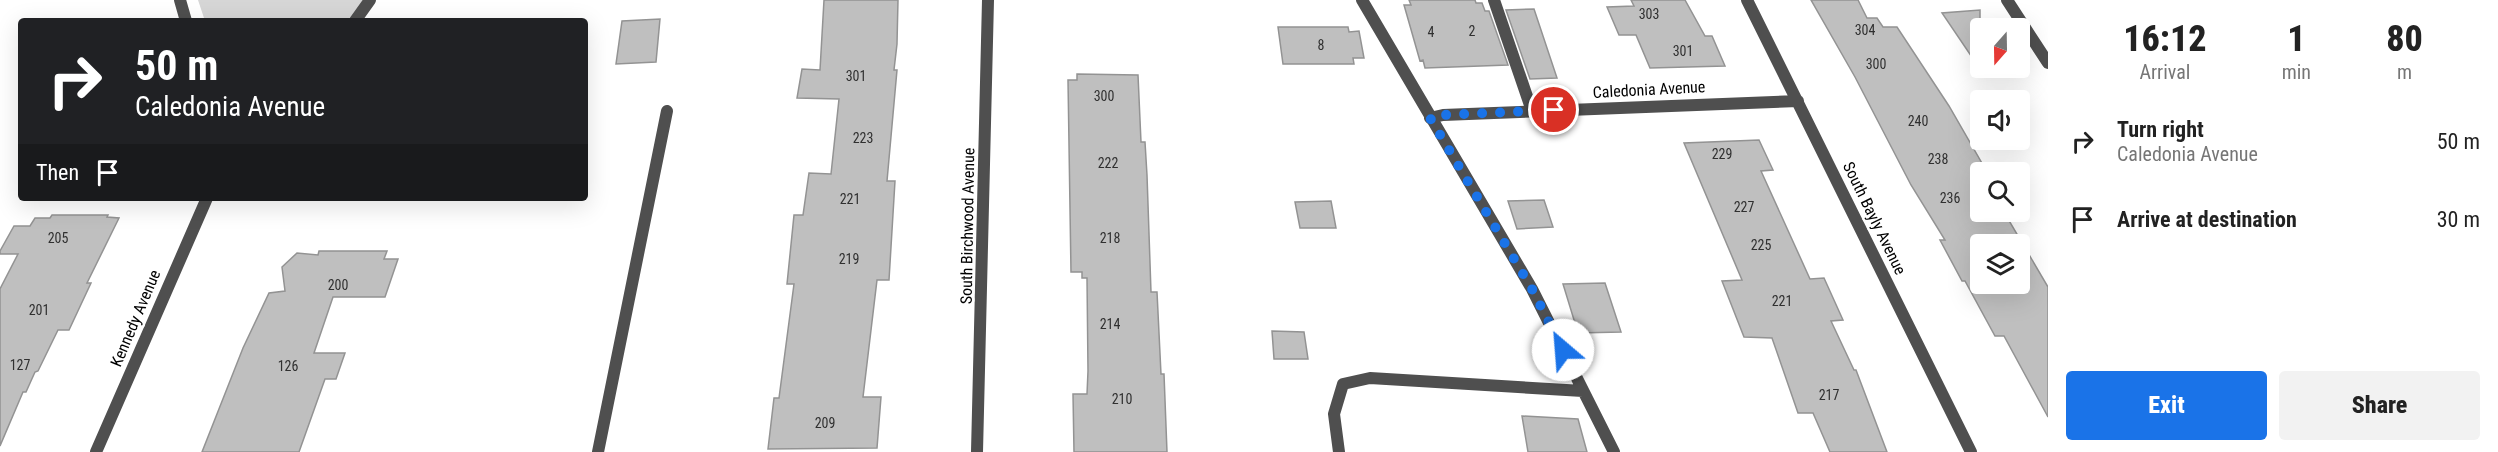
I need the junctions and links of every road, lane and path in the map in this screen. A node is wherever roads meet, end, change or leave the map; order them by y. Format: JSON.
{"nodes":[{"id":1,"x":180,"y":0,"type":"edge"},
{"id":2,"x":370,"y":0,"type":"edge"},
{"id":3,"x":988,"y":0,"type":"edge"},
{"id":4,"x":1362,"y":0,"type":"edge"},
{"id":5,"x":1494,"y":0,"type":"edge"},
{"id":6,"x":1747,"y":0,"type":"edge"},
{"id":7,"x":2007,"y":0,"type":"edge"},
{"id":8,"x":185,"y":18,"type":"edge"},
{"id":9,"x":357,"y":18,"type":"edge"},
{"id":10,"x":2048,"y":63,"type":"edge"},
{"id":11,"x":1798,"y":101,"type":"junction"},
{"id":12,"x":667,"y":111,"type":"dead end"},
{"id":13,"x":1532,"y":111,"type":"junction"},
{"id":14,"x":1430,"y":118,"type":"junction"},
{"id":15,"x":206,"y":201,"type":"edge"},
{"id":16,"x":1583,"y":391,"type":"junction"},
{"id":17,"x":96,"y":452,"type":"edge"},
{"id":18,"x":598,"y":452,"type":"edge"},
{"id":19,"x":977,"y":452,"type":"edge"},
{"id":20,"x":1339,"y":452,"type":"edge"},
{"id":21,"x":1614,"y":452,"type":"edge"},
{"id":22,"x":1971,"y":452,"type":"edge"}],
"edges":[{"from":1,"to":8,"type":"street"},
{"from":2,"to":9,"type":"street"},
{"from":3,"to":19,"type":"street","name":"South Birchwood Avenue"},
{"from":4,"to":14,"type":"street"},
{"from":5,"to":13,"type":"street"},
{"from":6,"to":11,"type":"street","name":"South Bayly Avenue"},
{"from":7,"to":10,"type":"street"},
{"from":11,"to":13,"type":"street","name":"Caledonia Avenue"},
{"from":11,"to":22,"type":"street","name":"South Bayly Avenue"},
{"from":12,"to":18,"type":"street"},
{"from":13,"to":14,"type":"street","name":"Caledonia Avenue"},
{"from":14,"to":16,"type":"street"},
{"from":15,"to":17,"type":"street","name":"Kennedy Avenue"},
{"from":16,"to":20,"type":"street"},
{"from":16,"to":21,"type":"street"}]}
